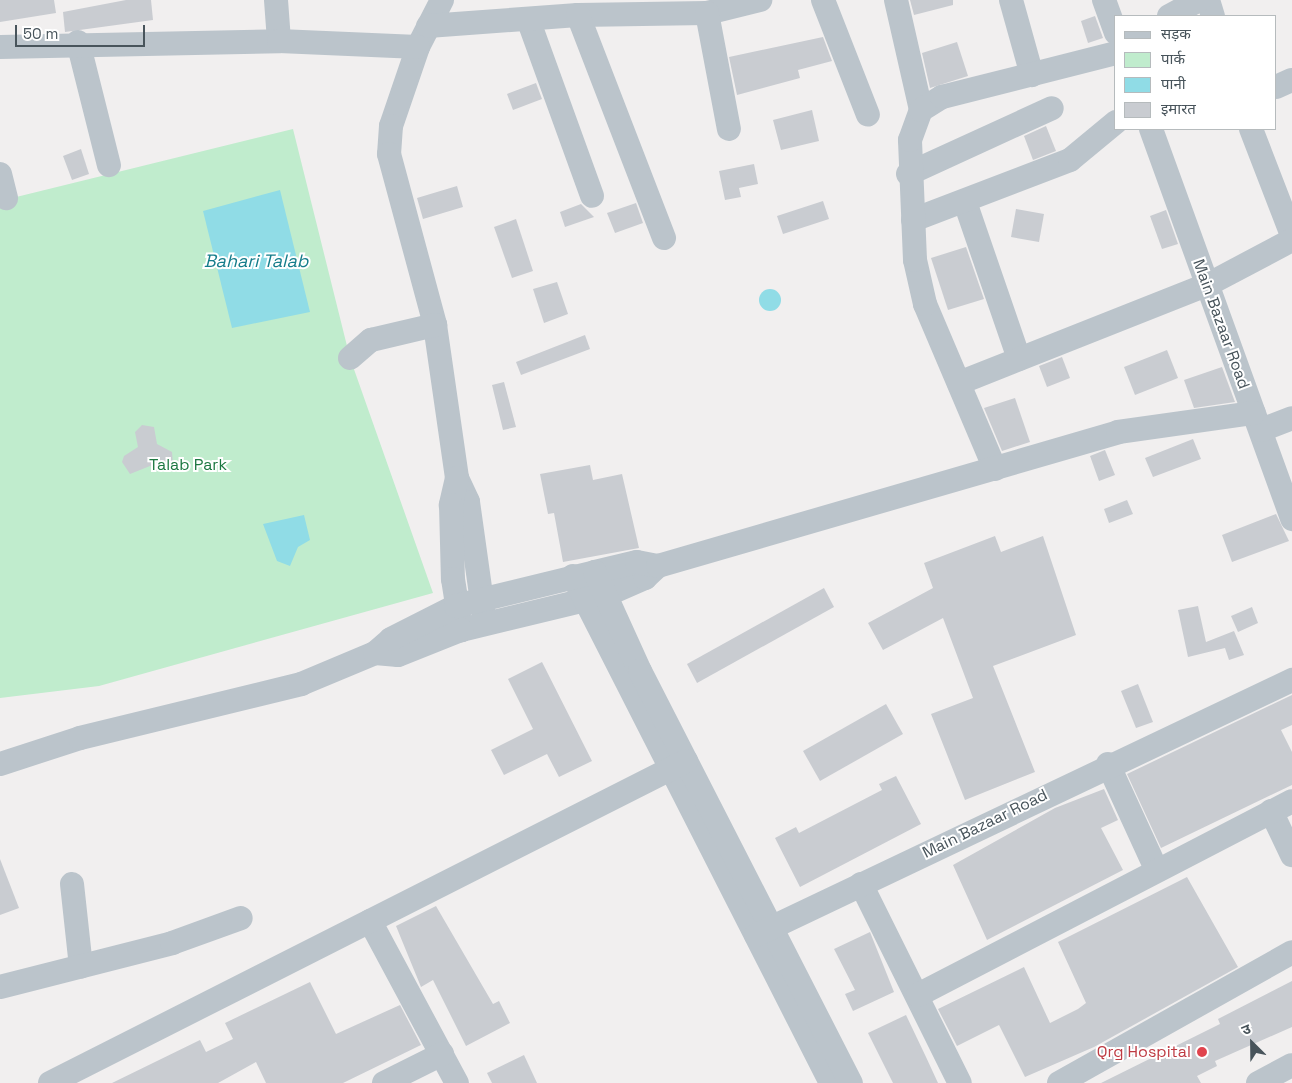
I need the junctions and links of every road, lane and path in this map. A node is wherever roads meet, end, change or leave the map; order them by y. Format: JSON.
{"nodes":[{"id":1,"x":276,"y":0,"type":"edge"},
{"id":2,"x":442,"y":0,"type":"edge"},
{"id":3,"x":760,"y":0,"type":"edge"},
{"id":4,"x":823,"y":0,"type":"edge"},
{"id":5,"x":896,"y":0,"type":"edge"},
{"id":6,"x":1010,"y":0,"type":"edge"},
{"id":7,"x":1104,"y":0,"type":"edge"},
{"id":8,"x":1199,"y":0,"type":"edge"},
{"id":9,"x":1208,"y":0,"type":"edge"},
{"id":10,"x":707,"y":13,"type":"junction"},
{"id":11,"x":578,"y":15,"type":"junction"},
{"id":12,"x":1171,"y":15,"type":"edge"},
{"id":13,"x":1213,"y":15,"type":"edge"},
{"id":14,"x":528,"y":19,"type":"junction"},
{"id":15,"x":1114,"y":28,"type":"edge"},
{"id":16,"x":423,"y":37,"type":"junction"},
{"id":17,"x":279,"y":40,"type":"junction"},
{"id":18,"x":78,"y":42,"type":"junction"},
{"id":19,"x":0,"y":47,"type":"edge"},
{"id":20,"x":1114,"y":54,"type":"edge"},
{"id":21,"x":1032,"y":74,"type":"junction"},
{"id":22,"x":1292,"y":80,"type":"edge"},
{"id":23,"x":1277,"y":87,"type":"edge"},
{"id":24,"x":1052,"y":108,"type":"dead end"},
{"id":25,"x":921,"y":110,"type":"junction"},
{"id":26,"x":868,"y":115,"type":"dead end"},
{"id":27,"x":1114,"y":124,"type":"edge"},
{"id":28,"x":729,"y":129,"type":"dead end"},
{"id":29,"x":1155,"y":130,"type":"edge"},
{"id":30,"x":1252,"y":130,"type":"edge"},
{"id":31,"x":110,"y":165,"type":"dead end"},
{"id":32,"x":0,"y":174,"type":"edge"},
{"id":33,"x":908,"y":174,"type":"junction"},
{"id":34,"x":592,"y":196,"type":"dead end"},
{"id":35,"x":6,"y":198,"type":"dead end"},
{"id":36,"x":965,"y":202,"type":"junction"},
{"id":37,"x":913,"y":220,"type":"junction"},
{"id":38,"x":1292,"y":235,"type":"edge"},
{"id":39,"x":664,"y":238,"type":"dead end"},
{"id":40,"x":1292,"y":240,"type":"edge"},
{"id":41,"x":1207,"y":285,"type":"junction"},
{"id":42,"x":435,"y":325,"type":"junction"},
{"id":43,"x":350,"y":358,"type":"dead end"},
{"id":44,"x":1019,"y":359,"type":"junction"},
{"id":45,"x":959,"y":383,"type":"junction"},
{"id":46,"x":1292,"y":418,"type":"edge"},
{"id":47,"x":1258,"y":421,"type":"junction"},
{"id":48,"x":995,"y":469,"type":"junction"},
{"id":49,"x":457,"y":478,"type":"junction"},
{"id":50,"x":1292,"y":519,"type":"edge"},
{"id":51,"x":658,"y":566,"type":"junction"},
{"id":52,"x":584,"y":574,"type":"junction"},
{"id":53,"x":482,"y":598,"type":"junction"},
{"id":54,"x":596,"y":598,"type":"junction"},
{"id":55,"x":456,"y":606,"type":"junction"},
{"id":56,"x":485,"y":622,"type":"junction"},
{"id":57,"x":461,"y":630,"type":"junction"},
{"id":58,"x":375,"y":654,"type":"junction"},
{"id":59,"x":1292,"y":680,"type":"edge"},
{"id":60,"x":0,"y":764,"type":"edge"},
{"id":61,"x":1108,"y":764,"type":"junction"},
{"id":62,"x":678,"y":765,"type":"junction"},
{"id":63,"x":1282,"y":806,"type":"edge"},
{"id":64,"x":1292,"y":855,"type":"edge"},
{"id":65,"x":1156,"y":869,"type":"junction"},
{"id":66,"x":72,"y":884,"type":"dead end"},
{"id":67,"x":861,"y":884,"type":"junction"},
{"id":68,"x":241,"y":918,"type":"dead end"},
{"id":69,"x":370,"y":921,"type":"junction"},
{"id":70,"x":764,"y":931,"type":"junction"},
{"id":71,"x":1292,"y":952,"type":"edge"},
{"id":72,"x":81,"y":967,"type":"junction"},
{"id":73,"x":0,"y":987,"type":"edge"},
{"id":74,"x":918,"y":995,"type":"junction"},
{"id":75,"x":442,"y":1054,"type":"junction"},
{"id":76,"x":1292,"y":1066,"type":"edge"},
{"id":77,"x":50,"y":1083,"type":"edge"},
{"id":78,"x":384,"y":1083,"type":"edge"},
{"id":79,"x":457,"y":1083,"type":"edge"},
{"id":80,"x":831,"y":1083,"type":"edge"},
{"id":81,"x":851,"y":1083,"type":"edge"},
{"id":82,"x":960,"y":1083,"type":"edge"},
{"id":83,"x":1059,"y":1083,"type":"edge"},
{"id":84,"x":1258,"y":1083,"type":"edge"}],
"edges":[{"from":1,"to":17,"type":"street"},
{"from":2,"to":16,"type":"street"},
{"from":3,"to":10,"type":"street"},
{"from":4,"to":26,"type":"street"},
{"from":5,"to":25,"type":"street"},
{"from":6,"to":21,"type":"street"},
{"from":7,"to":15,"type":"street"},
{"from":8,"to":12,"type":"street"},
{"from":9,"to":13,"type":"street"},
{"from":10,"to":11,"type":"street"},
{"from":10,"to":28,"type":"street"},
{"from":11,"to":14,"type":"street"},
{"from":11,"to":39,"type":"street"},
{"from":14,"to":16,"type":"street"},
{"from":14,"to":34,"type":"street"},
{"from":16,"to":17,"type":"street"},
{"from":16,"to":42,"type":"street"},
{"from":17,"to":18,"type":"street"},
{"from":18,"to":19,"type":"street"},
{"from":18,"to":31,"type":"street"},
{"from":20,"to":21,"type":"street"},
{"from":21,"to":25,"type":"street"},
{"from":22,"to":23,"type":"street"},
{"from":24,"to":33,"type":"street"},
{"from":25,"to":33,"type":"street"},
{"from":27,"to":36,"type":"street"},
{"from":29,"to":41,"type":"street","name":"Main Bazaar Road"},
{"from":30,"to":38,"type":"street"},
{"from":32,"to":35,"type":"street"},
{"from":33,"to":37,"type":"street"},
{"from":36,"to":37,"type":"street"},
{"from":36,"to":44,"type":"street"},
{"from":37,"to":45,"type":"street"},
{"from":40,"to":41,"type":"street"},
{"from":41,"to":44,"type":"street"},
{"from":41,"to":47,"type":"street","name":"Main Bazaar Road"},
{"from":42,"to":43,"type":"street"},
{"from":42,"to":49,"type":"street"},
{"from":44,"to":45,"type":"street"},
{"from":45,"to":48,"type":"street"},
{"from":46,"to":47,"type":"street"},
{"from":47,"to":48,"type":"street"},
{"from":47,"to":50,"type":"street","name":"Main Bazaar Road"},
{"from":48,"to":51,"type":"street"},
{"from":49,"to":53,"type":"street"},
{"from":49,"to":55,"type":"street"},
{"from":51,"to":52,"type":"street"},
{"from":51,"to":54,"type":"street"},
{"from":52,"to":53,"type":"street"},
{"from":52,"to":54,"type":"street"},
{"from":53,"to":55,"type":"street"},
{"from":53,"to":56,"type":"street"},
{"from":54,"to":56,"type":"street"},
{"from":54,"to":62,"type":"street"},
{"from":55,"to":57,"type":"street"},
{"from":55,"to":58,"type":"street"},
{"from":56,"to":57,"type":"street"},
{"from":57,"to":58,"type":"street"},
{"from":58,"to":60,"type":"street"},
{"from":59,"to":61,"type":"street","name":"Main Bazaar Road"},
{"from":61,"to":65,"type":"street"},
{"from":61,"to":67,"type":"street","name":"Main Bazaar Road"},
{"from":62,"to":69,"type":"street"},
{"from":62,"to":70,"type":"street"},
{"from":63,"to":64,"type":"street"},
{"from":63,"to":65,"type":"street"},
{"from":65,"to":74,"type":"street"},
{"from":66,"to":72,"type":"street"},
{"from":67,"to":70,"type":"street","name":"Main Bazaar Road"},
{"from":67,"to":74,"type":"street"},
{"from":68,"to":72,"type":"street"},
{"from":69,"to":75,"type":"street"},
{"from":69,"to":77,"type":"street"},
{"from":70,"to":80,"type":"street"},
{"from":70,"to":81,"type":"street"},
{"from":71,"to":83,"type":"street"},
{"from":72,"to":73,"type":"street"},
{"from":74,"to":82,"type":"street"},
{"from":75,"to":78,"type":"street"},
{"from":75,"to":79,"type":"street"},
{"from":76,"to":84,"type":"street"}]}
